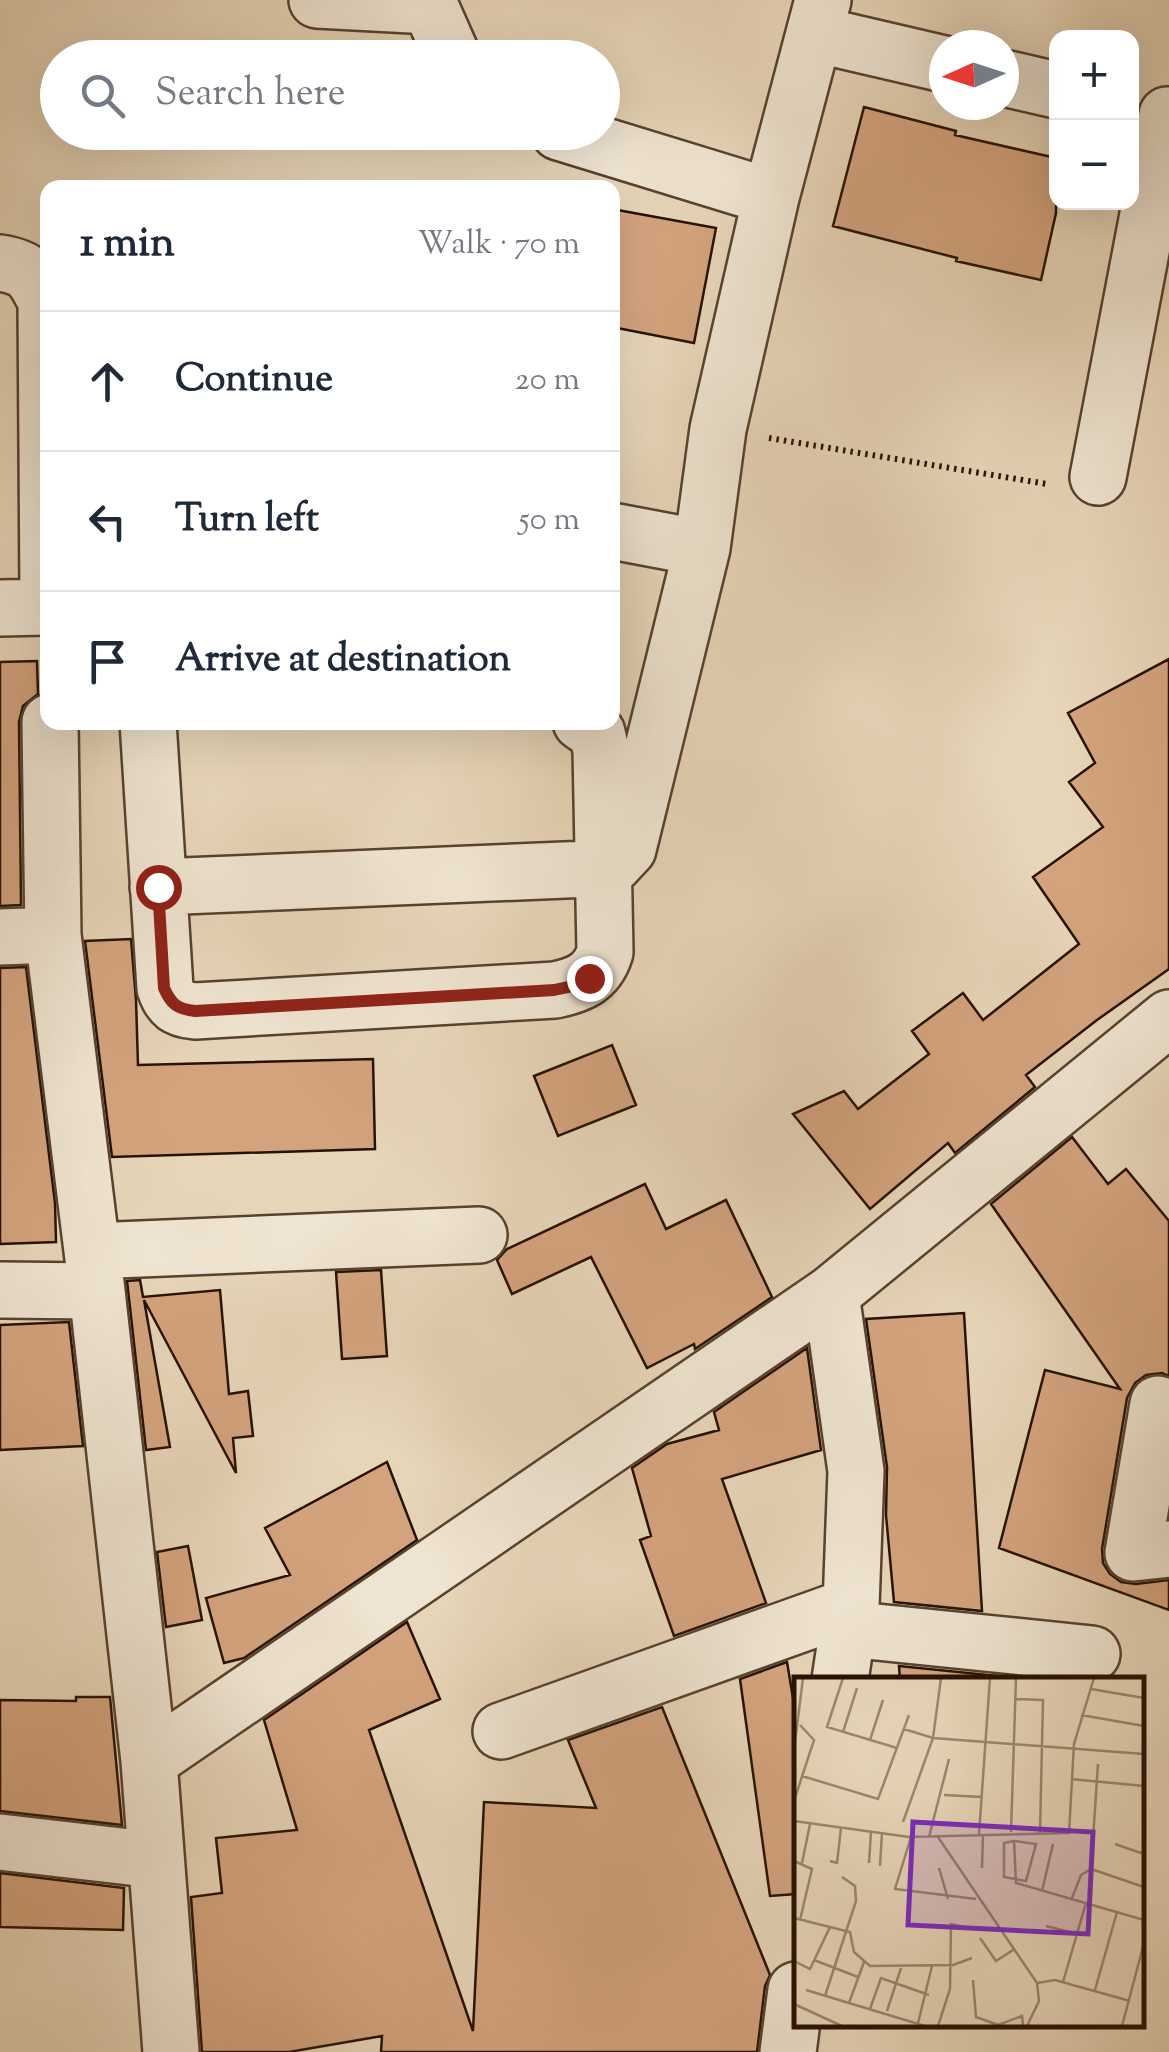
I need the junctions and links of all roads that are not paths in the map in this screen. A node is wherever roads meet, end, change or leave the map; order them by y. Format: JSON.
{"nodes":[{"id":1,"x":317,"y":0,"type":"edge"},
{"id":2,"x":431,"y":3,"type":"edge"},
{"id":3,"x":819,"y":17,"type":"edge"},
{"id":4,"x":446,"y":40,"type":"edge"},
{"id":5,"x":929,"y":58,"type":"edge"},
{"id":6,"x":1019,"y":81,"type":"edge"},
{"id":7,"x":1049,"y":88,"type":"edge"},
{"id":8,"x":1156,"y":112,"type":"edge"},
{"id":9,"x":617,"y":150,"type":"edge"},
{"id":10,"x":770,"y":198,"type":"junction"},
{"id":11,"x":0,"y":264,"type":"edge"},
{"id":12,"x":40,"y":288,"type":"edge"},
{"id":13,"x":1082,"y":482,"type":"road end"},
{"id":14,"x":620,"y":533,"type":"edge"},
{"id":15,"x":702,"y":548,"type":"junction"},
{"id":16,"x":40,"y":607,"type":"edge"},
{"id":17,"x":0,"y":608,"type":"edge"},
{"id":18,"x":50,"y":730,"type":"edge"},
{"id":19,"x":148,"y":730,"type":"edge"},
{"id":20,"x":593,"y":730,"type":"edge"},
{"id":21,"x":603,"y":868,"type":"junction"},
{"id":22,"x":158,"y":887,"type":"junction"},
{"id":23,"x":0,"y":936,"type":"edge"},
{"id":24,"x":53,"y":936,"type":"junction"},
{"id":25,"x":1169,"y":1018,"type":"edge"},
{"id":26,"x":479,"y":1235,"type":"dead end"},
{"id":27,"x":94,"y":1271,"type":"junction"},
{"id":28,"x":0,"y":1290,"type":"edge"},
{"id":29,"x":831,"y":1294,"type":"junction"},
{"id":30,"x":1158,"y":1404,"type":"dead end"},
{"id":31,"x":1169,"y":1549,"type":"edge"},
{"id":32,"x":846,"y":1638,"type":"edge"},
{"id":33,"x":1092,"y":1654,"type":"dead end"},
{"id":34,"x":501,"y":1731,"type":"dead end"},
{"id":35,"x":150,"y":1761,"type":"junction"},
{"id":36,"x":0,"y":1842,"type":"edge"},
{"id":37,"x":156,"y":1860,"type":"junction"},
{"id":38,"x":794,"y":2006,"type":"edge"},
{"id":39,"x":170,"y":2052,"type":"edge"},
{"id":40,"x":788,"y":2052,"type":"edge"}],
"edges":[{"from":1,"to":2,"type":"street"},
{"from":2,"to":4,"type":"street"},
{"from":3,"to":5,"type":"street"},
{"from":3,"to":10,"type":"street"},
{"from":6,"to":7,"type":"street"},
{"from":8,"to":13,"type":"street"},
{"from":9,"to":10,"type":"street"},
{"from":10,"to":15,"type":"street"},
{"from":11,"to":12,"type":"street"},
{"from":14,"to":15,"type":"street"},
{"from":15,"to":21,"type":"street"},
{"from":16,"to":17,"type":"street"},
{"from":18,"to":24,"type":"street"},
{"from":19,"to":22,"type":"street"},
{"from":20,"to":21,"type":"street"},
{"from":21,"to":22,"type":"street"},
{"from":21,"to":22,"type":"street"},
{"from":23,"to":24,"type":"street"},
{"from":24,"to":27,"type":"street"},
{"from":25,"to":29,"type":"street"},
{"from":26,"to":27,"type":"street"},
{"from":27,"to":28,"type":"street"},
{"from":27,"to":35,"type":"street"},
{"from":29,"to":32,"type":"street"},
{"from":29,"to":35,"type":"street"},
{"from":30,"to":31,"type":"street"},
{"from":32,"to":33,"type":"street"},
{"from":32,"to":34,"type":"street"},
{"from":35,"to":37,"type":"street"},
{"from":36,"to":37,"type":"street"},
{"from":37,"to":39,"type":"street"},
{"from":38,"to":40,"type":"street"}]}
